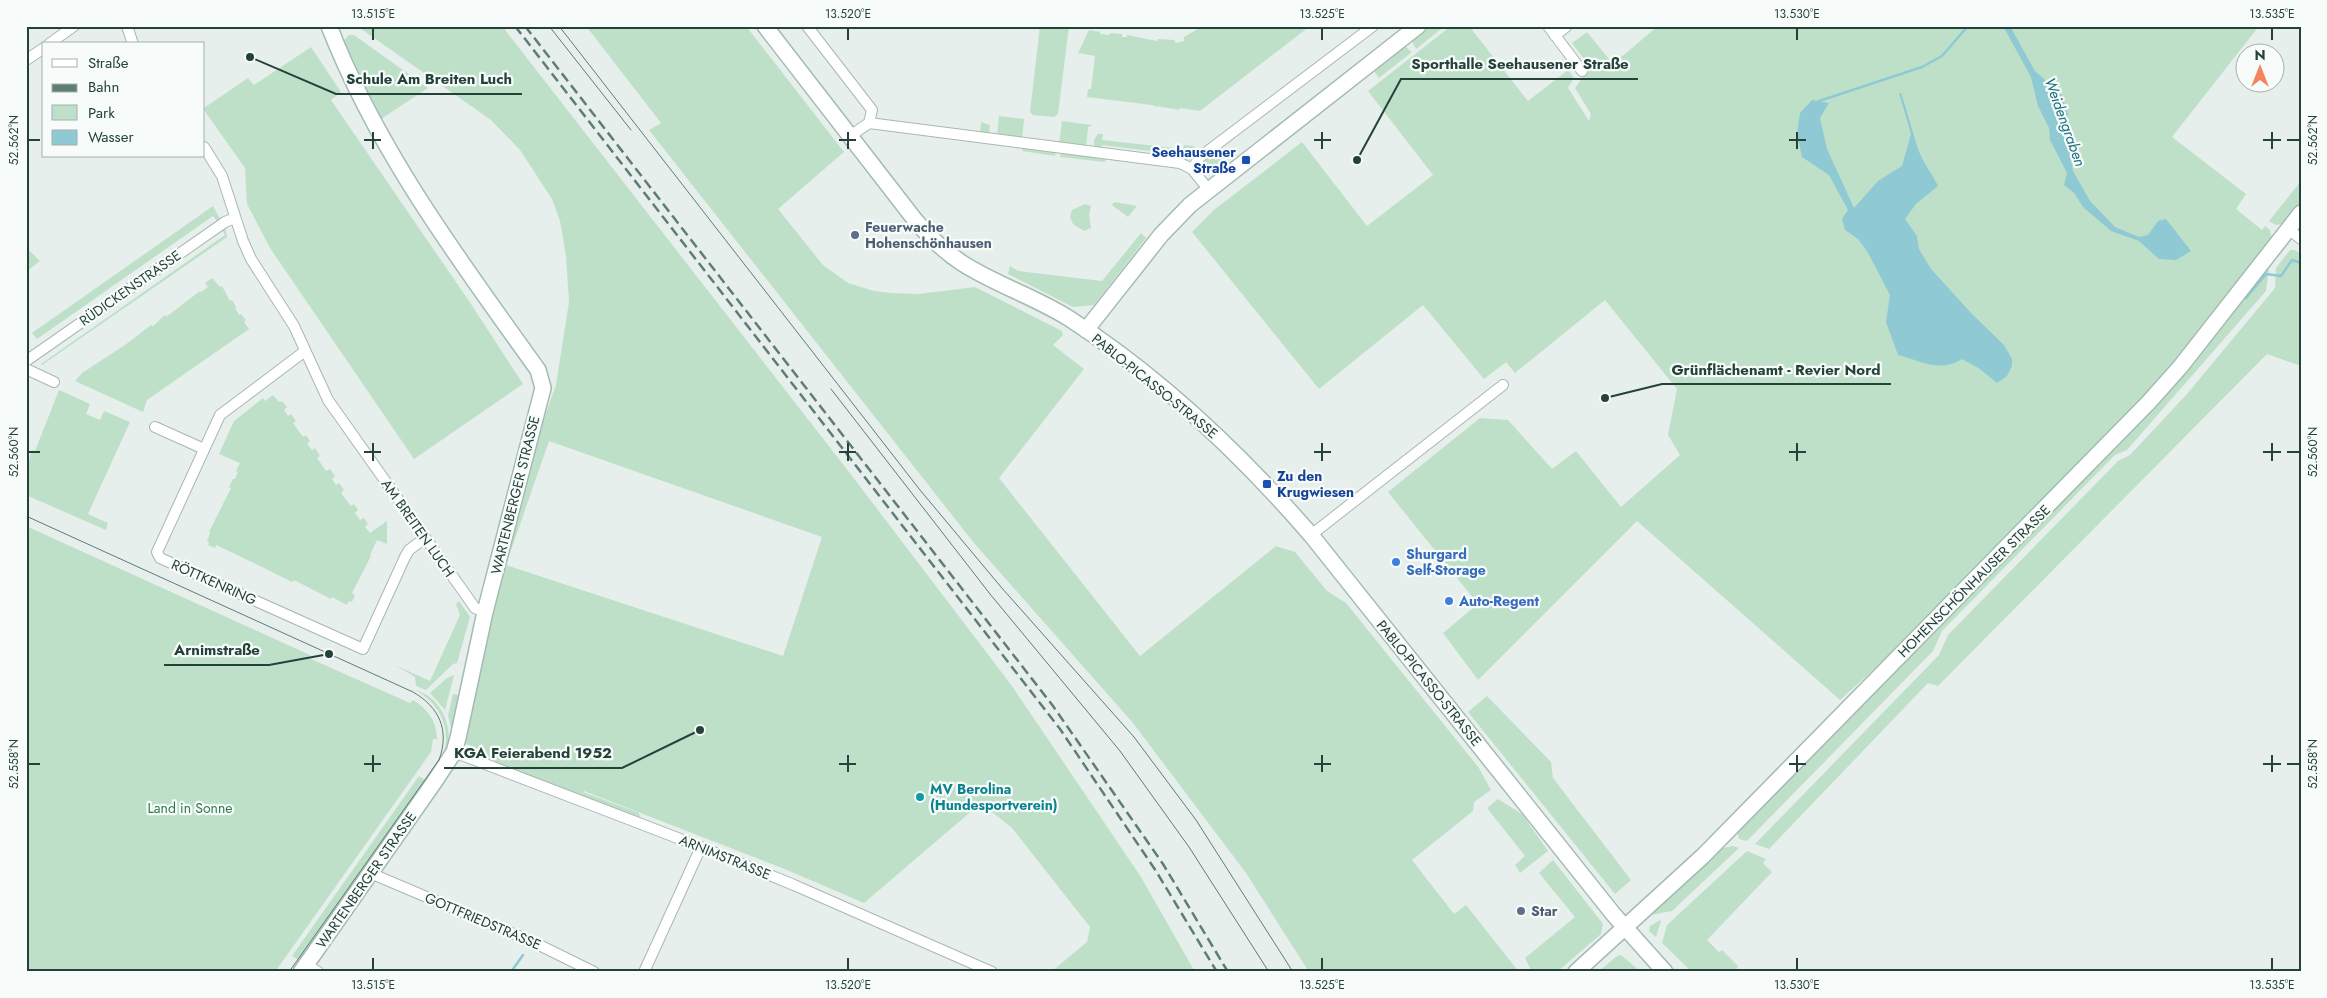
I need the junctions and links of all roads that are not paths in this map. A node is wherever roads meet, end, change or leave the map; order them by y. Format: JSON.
{"nodes":[{"id":1,"x":74,"y":26,"type":"edge"},
{"id":2,"x":127,"y":26,"type":"edge"},
{"id":3,"x":329,"y":26,"type":"edge"},
{"id":4,"x":765,"y":26,"type":"edge"},
{"id":5,"x":807,"y":26,"type":"edge"},
{"id":6,"x":1373,"y":26,"type":"edge"},
{"id":7,"x":1418,"y":26,"type":"edge"},
{"id":8,"x":1548,"y":26,"type":"edge"},
{"id":9,"x":1567,"y":26,"type":"edge"},
{"id":10,"x":1555,"y":36,"type":"junction"},
{"id":11,"x":52,"y":42,"type":"edge"},
{"id":12,"x":133,"y":42,"type":"edge"},
{"id":13,"x":42,"y":49,"type":"edge"},
{"id":14,"x":26,"y":60,"type":"edge"},
{"id":15,"x":1582,"y":71,"type":"dead end"},
{"id":16,"x":869,"y":123,"type":"junction"},
{"id":17,"x":850,"y":136,"type":"junction"},
{"id":18,"x":205,"y":149,"type":"edge"},
{"id":19,"x":1192,"y":169,"type":"junction"},
{"id":20,"x":1208,"y":189,"type":"junction"},
{"id":21,"x":2301,"y":213,"type":"edge"},
{"id":22,"x":235,"y":218,"type":"junction"},
{"id":23,"x":2288,"y":229,"type":"junction"},
{"id":24,"x":2301,"y":239,"type":"edge"},
{"id":25,"x":1086,"y":330,"type":"junction"},
{"id":26,"x":305,"y":351,"type":"junction"},
{"id":27,"x":26,"y":361,"type":"edge"},
{"id":28,"x":26,"y":369,"type":"edge"},
{"id":29,"x":54,"y":382,"type":"dead end"},
{"id":30,"x":1503,"y":385,"type":"dead end"},
{"id":31,"x":155,"y":427,"type":"dead end"},
{"id":32,"x":204,"y":449,"type":"junction"},
{"id":33,"x":1311,"y":535,"type":"junction"},
{"id":34,"x":425,"y":538,"type":"junction"},
{"id":35,"x":485,"y":612,"type":"junction"},
{"id":36,"x":454,"y":752,"type":"junction"},
{"id":37,"x":701,"y":847,"type":"junction"},
{"id":38,"x":370,"y":873,"type":"junction"},
{"id":39,"x":1625,"y":929,"type":"junction"},
{"id":40,"x":308,"y":969,"type":"edge"},
{"id":41,"x":989,"y":971,"type":"edge"},
{"id":42,"x":594,"y":972,"type":"edge"},
{"id":43,"x":644,"y":972,"type":"edge"},
{"id":44,"x":1576,"y":972,"type":"edge"},
{"id":45,"x":1665,"y":972,"type":"edge"}],
"edges":[{"from":1,"to":11,"type":"street"},
{"from":2,"to":12,"type":"street"},
{"from":3,"to":35,"type":"street","name":"WARTENBERGER STRASSE"},
{"from":4,"to":17,"type":"street","name":"PABLO-PICASSO-STRASSE"},
{"from":5,"to":16,"type":"street"},
{"from":6,"to":19,"type":"street"},
{"from":7,"to":20,"type":"street"},
{"from":8,"to":10,"type":"street"},
{"from":9,"to":10,"type":"street"},
{"from":10,"to":15,"type":"street"},
{"from":13,"to":14,"type":"street"},
{"from":16,"to":17,"type":"street"},
{"from":16,"to":19,"type":"street"},
{"from":17,"to":25,"type":"street","name":"PABLO-PICASSO-STRASSE"},
{"from":18,"to":22,"type":"street","name":"AM BREITEN LUCH"},
{"from":19,"to":20,"type":"street"},
{"from":20,"to":25,"type":"street"},
{"from":21,"to":23,"type":"street","name":"HOHENSCHÖNHAUSER STRASSE"},
{"from":22,"to":26,"type":"street","name":"AM BREITEN LUCH"},
{"from":22,"to":27,"type":"street","name":"RÜDICKENSTRASSE"},
{"from":23,"to":24,"type":"street"},
{"from":23,"to":39,"type":"street","name":"HOHENSCHÖNHAUSER STRASSE"},
{"from":25,"to":33,"type":"street","name":"PABLO-PICASSO-STRASSE"},
{"from":26,"to":32,"type":"street","name":"RÖTTKENRING"},
{"from":26,"to":34,"type":"street","name":"AM BREITEN LUCH"},
{"from":28,"to":29,"type":"street"},
{"from":30,"to":33,"type":"street"},
{"from":31,"to":32,"type":"street"},
{"from":32,"to":34,"type":"street","name":"RÖTTKENRING"},
{"from":33,"to":39,"type":"street","name":"PABLO-PICASSO-STRASSE"},
{"from":34,"to":35,"type":"street","name":"AM BREITEN LUCH"},
{"from":35,"to":36,"type":"street","name":"WARTENBERGER STRASSE"},
{"from":36,"to":37,"type":"street","name":"ARNIMSTRASSE"},
{"from":36,"to":38,"type":"street","name":"WARTENBERGER STRASSE"},
{"from":37,"to":41,"type":"street","name":"ARNIMSTRASSE"},
{"from":37,"to":43,"type":"street"},
{"from":38,"to":40,"type":"street","name":"WARTENBERGER STRASSE"},
{"from":38,"to":42,"type":"street","name":"GOTTFRIEDSTRASSE"},
{"from":39,"to":44,"type":"street","name":"HOHENSCHÖNHAUSER STRASSE"},
{"from":39,"to":45,"type":"street","name":"PABLO-PICASSO-STRASSE"}]}
